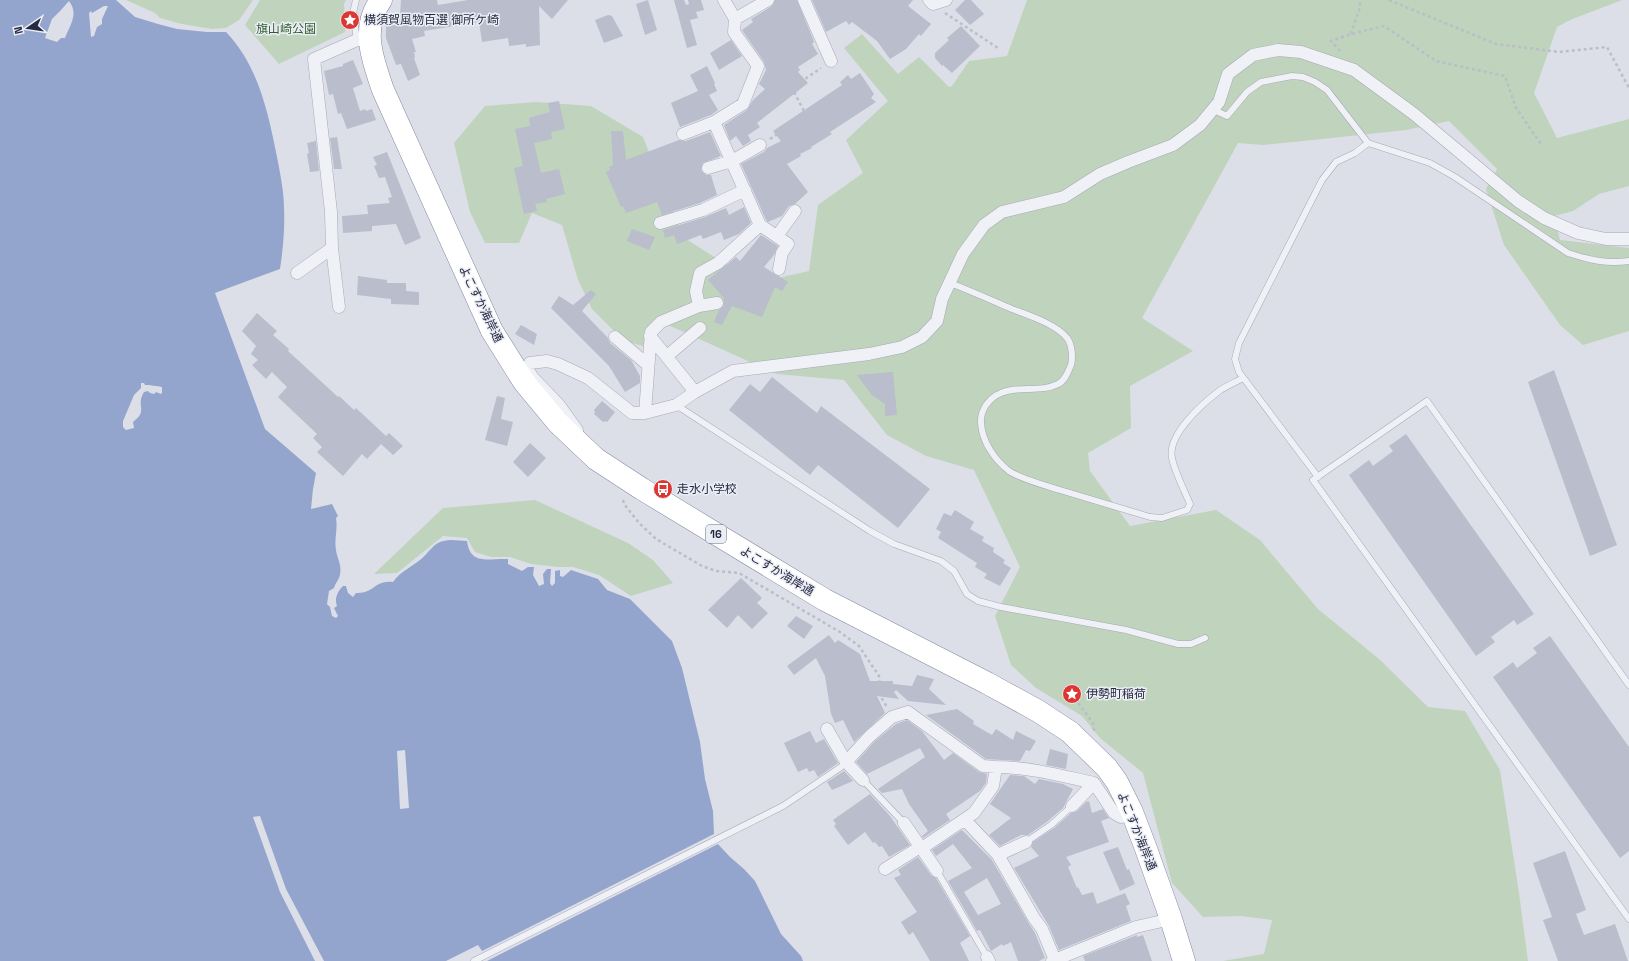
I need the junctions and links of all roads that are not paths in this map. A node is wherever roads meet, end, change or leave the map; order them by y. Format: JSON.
{"nodes":[{"id":1,"x":356,"y":0,"type":"edge"},
{"id":2,"x":381,"y":0,"type":"edge"},
{"id":3,"x":724,"y":0,"type":"edge"},
{"id":4,"x":768,"y":0,"type":"edge"},
{"id":5,"x":804,"y":0,"type":"edge"},
{"id":6,"x":946,"y":0,"type":"edge"},
{"id":7,"x":931,"y":2,"type":"edge"},
{"id":8,"x":735,"y":19,"type":"junction"},
{"id":9,"x":363,"y":40,"type":"junction"},
{"id":10,"x":831,"y":62,"type":"road end"},
{"id":11,"x":1212,"y":110,"type":"junction"},
{"id":12,"x":714,"y":122,"type":"junction"},
{"id":13,"x":683,"y":134,"type":"dead end"},
{"id":14,"x":1368,"y":143,"type":"junction"},
{"id":15,"x":760,"y":145,"type":"road end"},
{"id":16,"x":732,"y":161,"type":"junction"},
{"id":17,"x":708,"y":168,"type":"dead end"},
{"id":18,"x":745,"y":190,"type":"junction"},
{"id":19,"x":795,"y":210,"type":"dead end"},
{"id":20,"x":660,"y":223,"type":"dead end"},
{"id":21,"x":760,"y":225,"type":"junction"},
{"id":22,"x":777,"y":236,"type":"junction"},
{"id":23,"x":1629,"y":239,"type":"edge"},
{"id":24,"x":332,"y":248,"type":"junction"},
{"id":25,"x":1629,"y":261,"type":"edge"},
{"id":26,"x":780,"y":269,"type":"dead end"},
{"id":27,"x":297,"y":273,"type":"dead end"},
{"id":28,"x":950,"y":283,"type":"junction"},
{"id":29,"x":717,"y":303,"type":"dead end"},
{"id":30,"x":699,"y":306,"type":"junction"},
{"id":31,"x":339,"y":307,"type":"dead end"},
{"id":32,"x":700,"y":328,"type":"dead end"},
{"id":33,"x":650,"y":336,"type":"junction"},
{"id":34,"x":615,"y":337,"type":"dead end"},
{"id":35,"x":667,"y":356,"type":"junction"},
{"id":36,"x":648,"y":365,"type":"junction"},
{"id":37,"x":1244,"y":378,"type":"junction"},
{"id":38,"x":694,"y":392,"type":"junction"},
{"id":39,"x":676,"y":405,"type":"junction"},
{"id":40,"x":645,"y":413,"type":"junction"},
{"id":41,"x":596,"y":459,"type":"junction"},
{"id":42,"x":1318,"y":477,"type":"junction"},
{"id":43,"x":1205,"y":638,"type":"dead end"},
{"id":44,"x":1629,"y":685,"type":"edge"},
{"id":45,"x":827,"y":729,"type":"dead end"},
{"id":46,"x":846,"y":762,"type":"junction"},
{"id":47,"x":996,"y":767,"type":"junction"},
{"id":48,"x":863,"y":780,"type":"joint"},
{"id":49,"x":1094,"y":783,"type":"junction"},
{"id":50,"x":1072,"y":806,"type":"joint"},
{"id":51,"x":1132,"y":812,"type":"junction"},
{"id":52,"x":965,"y":820,"type":"junction"},
{"id":53,"x":904,"y":823,"type":"joint"},
{"id":54,"x":1026,"y":842,"type":"joint"},
{"id":55,"x":921,"y":847,"type":"junction"},
{"id":56,"x":998,"y":855,"type":"junction"},
{"id":57,"x":886,"y":869,"type":"dead end"},
{"id":58,"x":937,"y":871,"type":"joint"},
{"id":59,"x":1171,"y":919,"type":"junction"},
{"id":60,"x":1629,"y":919,"type":"edge"},
{"id":61,"x":1080,"y":955,"type":"edge"},
{"id":62,"x":988,"y":959,"type":"edge"},
{"id":63,"x":1054,"y":960,"type":"edge"},
{"id":64,"x":474,"y":961,"type":"edge"},
{"id":65,"x":1184,"y":961,"type":"edge"}],
"edges":[{"from":1,"to":9,"type":"lane"},
{"from":2,"to":9,"type":"highway","name":"よこすか海岸通","number":"16"},
{"from":3,"to":8,"type":"street"},
{"from":4,"to":8,"type":"street"},
{"from":5,"to":10,"type":"street"},
{"from":6,"to":7,"type":"street"},
{"from":8,"to":12,"type":"street"},
{"from":9,"to":24,"type":"street"},
{"from":9,"to":41,"type":"highway","name":"よこすか海岸通","number":"16"},
{"from":11,"to":14,"type":"lane"},
{"from":11,"to":23,"type":"street"},
{"from":11,"to":28,"type":"street"},
{"from":12,"to":13,"type":"street"},
{"from":12,"to":16,"type":"street"},
{"from":14,"to":25,"type":"lane"},
{"from":14,"to":37,"type":"lane"},
{"from":15,"to":16,"type":"street"},
{"from":16,"to":17,"type":"street"},
{"from":16,"to":18,"type":"street"},
{"from":18,"to":20,"type":"street"},
{"from":18,"to":21,"type":"street"},
{"from":19,"to":22,"type":"street"},
{"from":21,"to":22,"type":"street"},
{"from":21,"to":30,"type":"street"},
{"from":22,"to":26,"type":"street"},
{"from":24,"to":27,"type":"street"},
{"from":24,"to":31,"type":"street"},
{"from":28,"to":37,"type":"lane"},
{"from":28,"to":38,"type":"street"},
{"from":29,"to":30,"type":"street"},
{"from":30,"to":33,"type":"street"},
{"from":32,"to":35,"type":"street"},
{"from":33,"to":35,"type":"street"},
{"from":33,"to":36,"type":"street"},
{"from":34,"to":36,"type":"street"},
{"from":35,"to":38,"type":"street"},
{"from":36,"to":40,"type":"street"},
{"from":37,"to":42,"type":"lane"},
{"from":38,"to":39,"type":"street"},
{"from":39,"to":40,"type":"street"},
{"from":39,"to":43,"type":"lane"},
{"from":40,"to":41,"type":"street"},
{"from":41,"to":51,"type":"highway","name":"よこすか海岸通","number":"16"},
{"from":42,"to":44,"type":"lane"},
{"from":42,"to":60,"type":"lane"},
{"from":45,"to":46,"type":"street"},
{"from":46,"to":47,"type":"street"},
{"from":46,"to":48,"type":"street"},
{"from":46,"to":64,"type":"lane"},
{"from":47,"to":49,"type":"street"},
{"from":47,"to":52,"type":"street"},
{"from":48,"to":53,"type":"lane"},
{"from":49,"to":50,"type":"street"},
{"from":49,"to":51,"type":"street"},
{"from":50,"to":54,"type":"lane"},
{"from":51,"to":59,"type":"highway","name":"よこすか海岸通","number":"16"},
{"from":52,"to":55,"type":"street"},
{"from":52,"to":56,"type":"street"},
{"from":53,"to":55,"type":"street"},
{"from":54,"to":56,"type":"street"},
{"from":55,"to":57,"type":"street"},
{"from":55,"to":58,"type":"street"},
{"from":56,"to":63,"type":"street"},
{"from":58,"to":62,"type":"lane"},
{"from":59,"to":61,"type":"street"},
{"from":59,"to":65,"type":"highway","name":"よこすか海岸通","number":"16"},
{"from":61,"to":63,"type":"street"}]}
